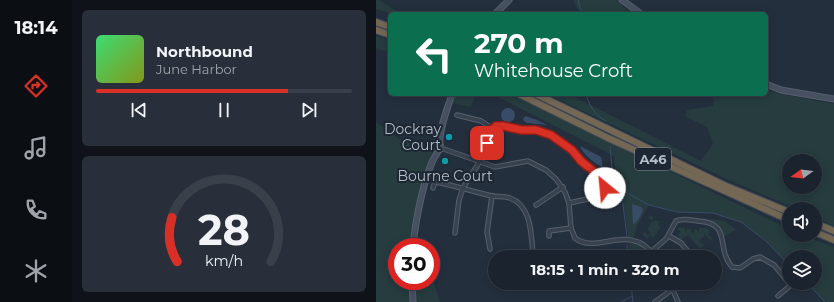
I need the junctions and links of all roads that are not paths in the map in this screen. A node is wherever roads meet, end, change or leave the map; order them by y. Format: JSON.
{"nodes":[{"id":1,"x":509,"y":0,"type":"edge"},
{"id":2,"x":622,"y":0,"type":"edge"},
{"id":3,"x":497,"y":12,"type":"edge"},
{"id":4,"x":638,"y":12,"type":"edge"},
{"id":5,"x":376,"y":22,"type":"edge"},
{"id":6,"x":388,"y":26,"type":"edge"},
{"id":7,"x":376,"y":30,"type":"edge"},
{"id":8,"x":388,"y":34,"type":"edge"},
{"id":9,"x":768,"y":85,"type":"edge"},
{"id":10,"x":451,"y":96,"type":"edge"},
{"id":11,"x":523,"y":96,"type":"edge"},
{"id":12,"x":540,"y":96,"type":"edge"},
{"id":13,"x":834,"y":99,"type":"edge"},
{"id":14,"x":457,"y":115,"type":"dead end"},
{"id":15,"x":492,"y":128,"type":"junction"},
{"id":16,"x":441,"y":148,"type":"junction"},
{"id":17,"x":479,"y":162,"type":"junction"},
{"id":18,"x":436,"y":175,"type":"dead end"},
{"id":19,"x":435,"y":182,"type":"junction"},
{"id":20,"x":562,"y":187,"type":"junction"},
{"id":21,"x":433,"y":188,"type":"dead end"},
{"id":22,"x":463,"y":188,"type":"junction"},
{"id":23,"x":492,"y":196,"type":"junction"},
{"id":24,"x":569,"y":203,"type":"junction"},
{"id":25,"x":536,"y":205,"type":"dead end"},
{"id":26,"x":782,"y":209,"type":"edge"},
{"id":27,"x":782,"y":217,"type":"edge"},
{"id":28,"x":822,"y":226,"type":"edge"},
{"id":29,"x":571,"y":228,"type":"junction"},
{"id":30,"x":834,"y":232,"type":"edge"},
{"id":31,"x":455,"y":233,"type":"dead end"},
{"id":32,"x":822,"y":235,"type":"edge"},
{"id":33,"x":549,"y":236,"type":"dead end"},
{"id":34,"x":669,"y":236,"type":"junction"},
{"id":35,"x":414,"y":238,"type":"edge"},
{"id":36,"x":834,"y":240,"type":"edge"},
{"id":37,"x":490,"y":249,"type":"dead end"},
{"id":38,"x":532,"y":250,"type":"edge"},
{"id":39,"x":651,"y":250,"type":"edge"},
{"id":40,"x":653,"y":250,"type":"edge"},
{"id":41,"x":686,"y":250,"type":"edge"},
{"id":42,"x":782,"y":274,"type":"edge"},
{"id":43,"x":412,"y":290,"type":"edge"},
{"id":44,"x":672,"y":290,"type":"edge"},
{"id":45,"x":673,"y":290,"type":"edge"},
{"id":46,"x":784,"y":290,"type":"edge"},
{"id":47,"x":778,"y":296,"type":"dead end"},
{"id":48,"x":413,"y":302,"type":"edge"},
{"id":49,"x":654,"y":302,"type":"edge"},
{"id":50,"x":678,"y":302,"type":"edge"}],
"edges":[{"from":1,"to":3,"type":"street"},
{"from":2,"to":4,"type":"street"},
{"from":5,"to":6,"type":"highway"},
{"from":7,"to":8,"type":"highway"},
{"from":9,"to":13,"type":"street"},
{"from":10,"to":16,"type":"street"},
{"from":11,"to":27,"type":"highway","number":"A46"},
{"from":12,"to":26,"type":"highway","number":"A46"},
{"from":14,"to":15,"type":"street"},
{"from":15,"to":17,"type":"street"},
{"from":15,"to":24,"type":"street"},
{"from":16,"to":17,"type":"street"},
{"from":16,"to":35,"type":"street"},
{"from":17,"to":20,"type":"street"},
{"from":17,"to":22,"type":"street"},
{"from":18,"to":19,"type":"street"},
{"from":19,"to":21,"type":"street"},
{"from":19,"to":22,"type":"street"},
{"from":20,"to":24,"type":"street"},
{"from":20,"to":25,"type":"street"},
{"from":22,"to":23,"type":"street"},
{"from":22,"to":31,"type":"street"},
{"from":23,"to":37,"type":"street"},
{"from":23,"to":38,"type":"street"},
{"from":24,"to":29,"type":"street"},
{"from":28,"to":30,"type":"highway"},
{"from":29,"to":33,"type":"street"},
{"from":29,"to":39,"type":"street"},
{"from":32,"to":36,"type":"highway"},
{"from":34,"to":40,"type":"street"},
{"from":34,"to":41,"type":"street"},
{"from":34,"to":42,"type":"street"},
{"from":43,"to":48,"type":"street"},
{"from":44,"to":49,"type":"street"},
{"from":45,"to":50,"type":"street"},
{"from":46,"to":47,"type":"street"}]}
